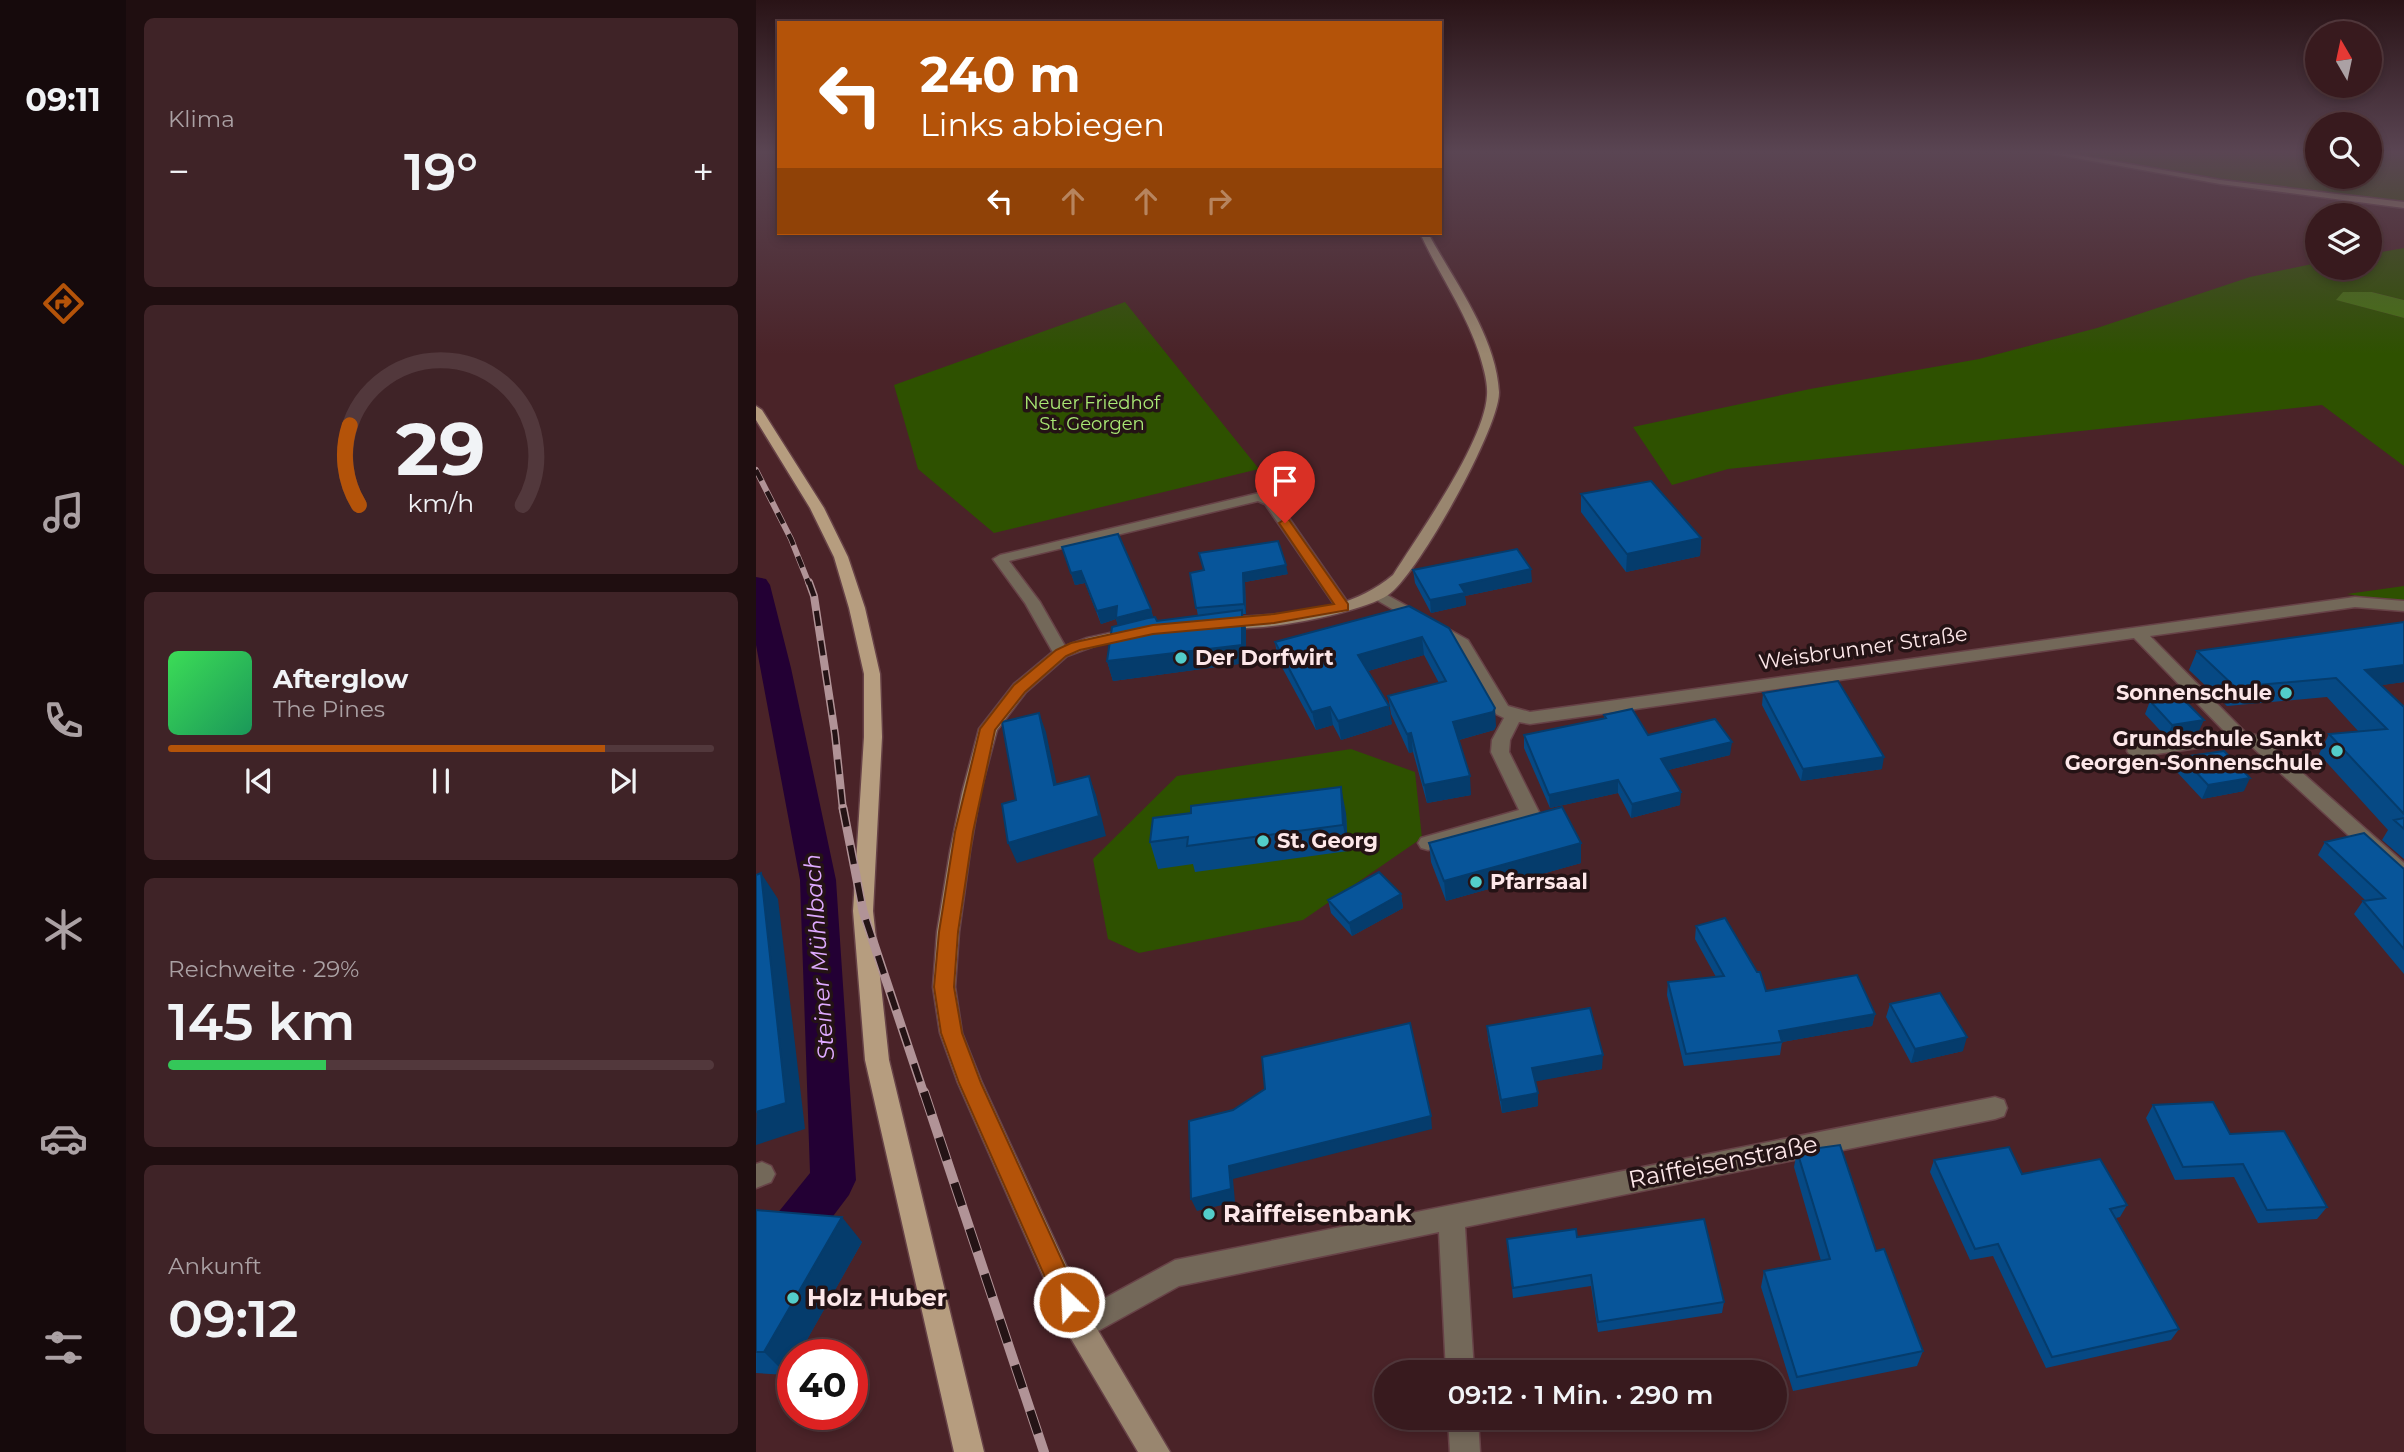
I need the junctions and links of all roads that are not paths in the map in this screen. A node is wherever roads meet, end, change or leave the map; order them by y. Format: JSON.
{"nodes":[{"id":1,"x":1425,"y":235,"type":"edge"},
{"id":2,"x":756,"y":410,"type":"edge"},
{"id":3,"x":1380,"y":596,"type":"junction"},
{"id":4,"x":2404,"y":606,"type":"edge"},
{"id":5,"x":1343,"y":607,"type":"junction"},
{"id":6,"x":1206,"y":625,"type":"edge"},
{"id":7,"x":1153,"y":629,"type":"edge"},
{"id":8,"x":2137,"y":632,"type":"junction"},
{"id":9,"x":1061,"y":653,"type":"junction"},
{"id":10,"x":1514,"y":716,"type":"junction"},
{"id":11,"x":2239,"y":736,"type":"junction"},
{"id":12,"x":2136,"y":751,"type":"dead end"},
{"id":13,"x":1428,"y":843,"type":"edge"},
{"id":14,"x":2404,"y":875,"type":"edge"},
{"id":15,"x":1995,"y":1108,"type":"dead end"},
{"id":16,"x":1451,"y":1217,"type":"junction"},
{"id":17,"x":1080,"y":1327,"type":"junction"},
{"id":18,"x":1459,"y":1360,"type":"edge"},
{"id":19,"x":1464,"y":1430,"type":"edge"},
{"id":20,"x":969,"y":1452,"type":"edge"},
{"id":21,"x":1155,"y":1452,"type":"edge"},
{"id":22,"x":1465,"y":1452,"type":"edge"}],
"edges":[{"from":1,"to":3,"type":"street"},
{"from":2,"to":20,"type":"main road"},
{"from":3,"to":5,"type":"street"},
{"from":3,"to":10,"type":"street"},
{"from":4,"to":8,"type":"street","name":"Weisbrunner Straße"},
{"from":5,"to":6,"type":"street"},
{"from":5,"to":9,"type":"street"},
{"from":7,"to":9,"type":"street"},
{"from":8,"to":10,"type":"street","name":"Weisbrunner Straße"},
{"from":8,"to":11,"type":"street"},
{"from":9,"to":17,"type":"street"},
{"from":10,"to":13,"type":"street"},
{"from":11,"to":12,"type":"street"},
{"from":11,"to":14,"type":"street"},
{"from":15,"to":16,"type":"street","name":"Raiffeisenstraße"},
{"from":16,"to":17,"type":"street","name":"Raiffeisenstraße"},
{"from":16,"to":18,"type":"street"},
{"from":17,"to":21,"type":"street"},
{"from":19,"to":22,"type":"street"}]}
